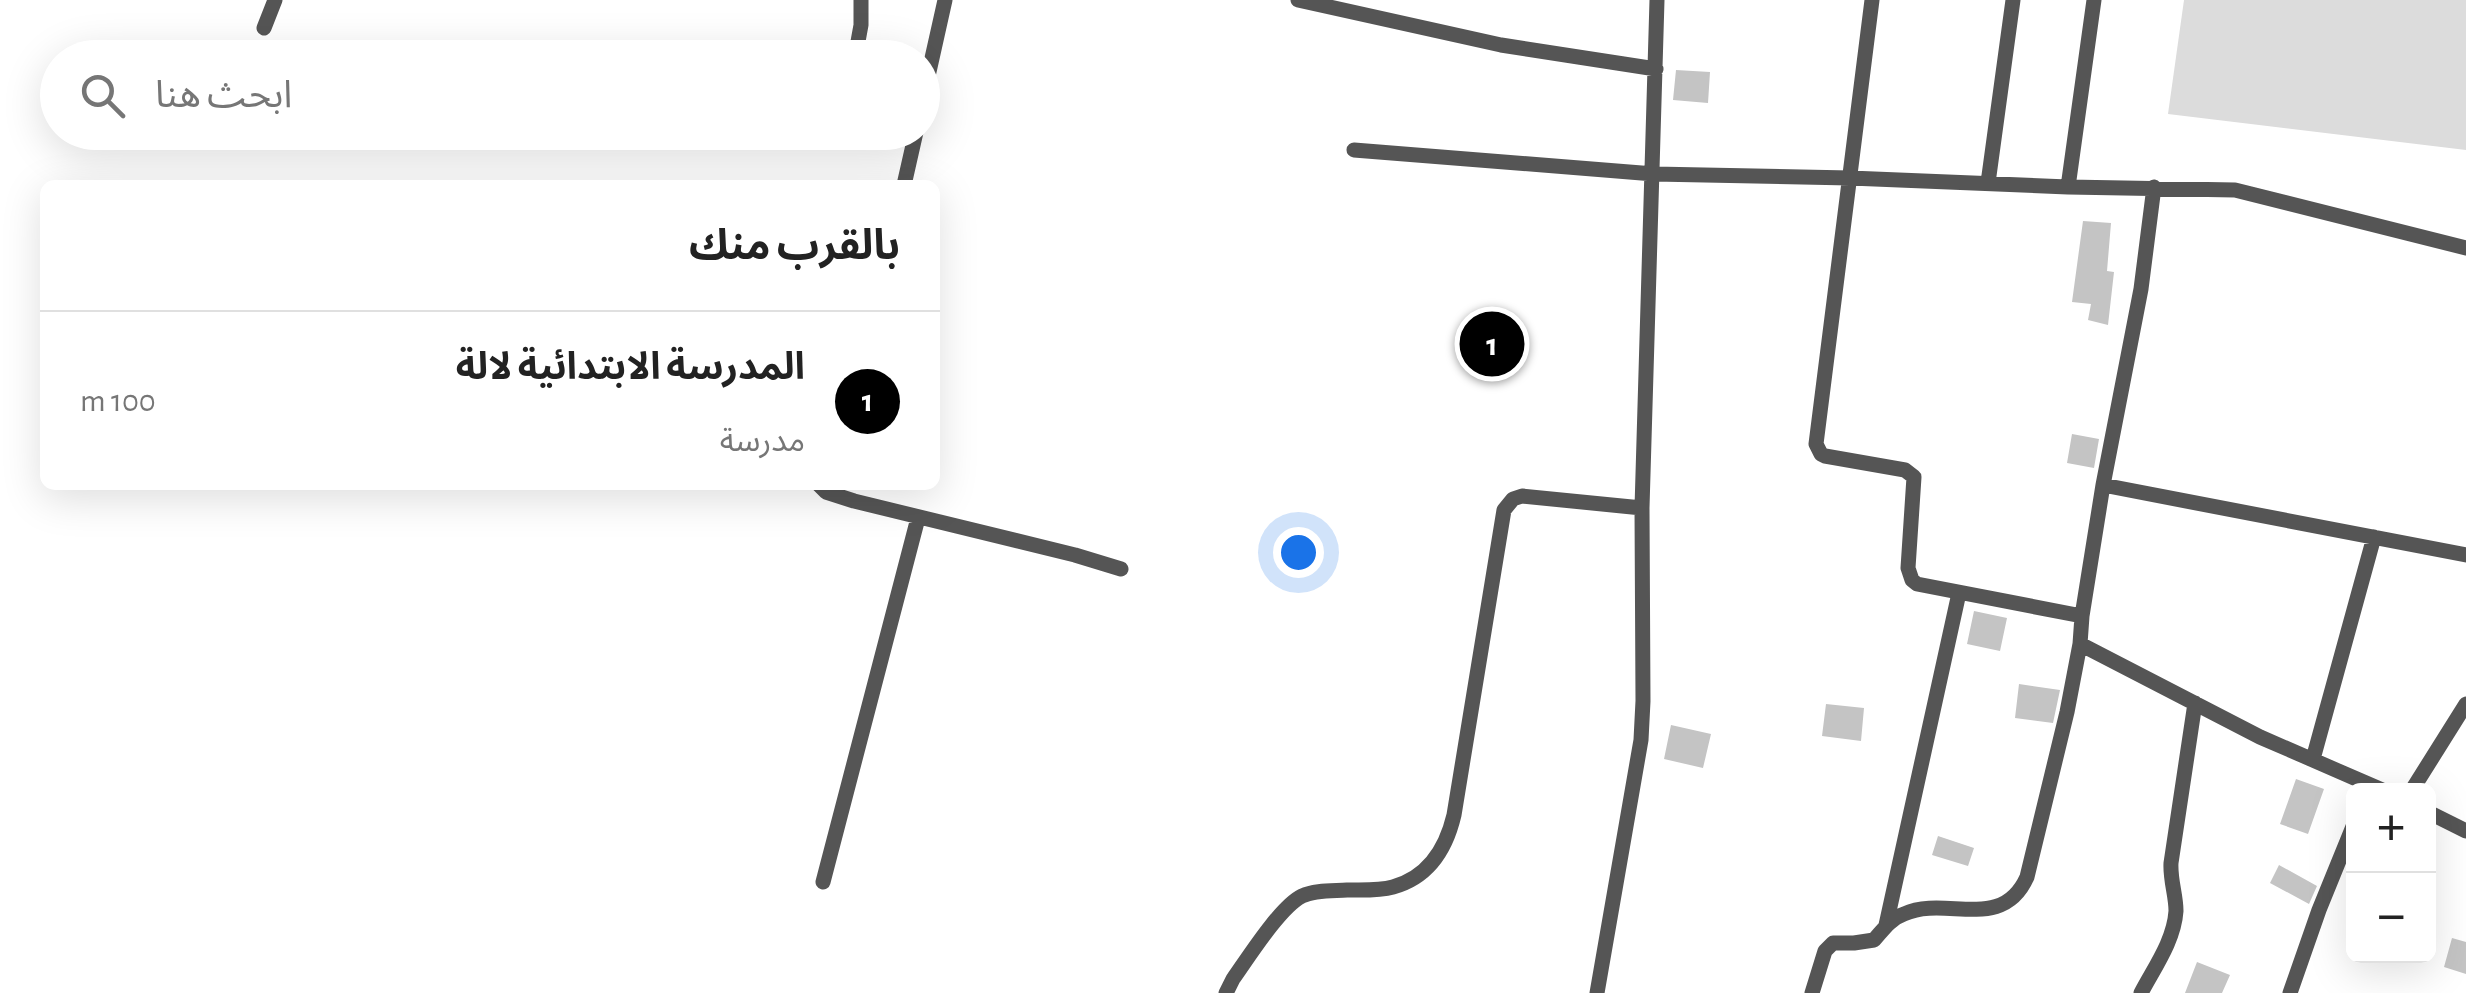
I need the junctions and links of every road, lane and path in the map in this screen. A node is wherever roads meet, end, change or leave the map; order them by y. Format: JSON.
{"nodes":[{"id":1,"x":275,"y":0,"type":"edge"},
{"id":2,"x":861,"y":0,"type":"edge"},
{"id":3,"x":945,"y":0,"type":"edge"},
{"id":4,"x":1298,"y":0,"type":"edge"},
{"id":5,"x":1657,"y":0,"type":"edge"},
{"id":6,"x":1872,"y":0,"type":"edge"},
{"id":7,"x":2013,"y":0,"type":"edge"},
{"id":8,"x":2094,"y":0,"type":"edge"},
{"id":9,"x":264,"y":28,"type":"dead end"},
{"id":10,"x":858,"y":40,"type":"edge"},
{"id":11,"x":936,"y":40,"type":"edge"},
{"id":12,"x":1656,"y":69,"type":"junction"},
{"id":13,"x":912,"y":150,"type":"edge"},
{"id":14,"x":1354,"y":150,"type":"dead end"},
{"id":15,"x":1654,"y":174,"type":"junction"},
{"id":16,"x":1850,"y":178,"type":"junction"},
{"id":17,"x":905,"y":180,"type":"edge"},
{"id":18,"x":1988,"y":184,"type":"junction"},
{"id":19,"x":2068,"y":187,"type":"junction"},
{"id":20,"x":2154,"y":187,"type":"junction"},
{"id":21,"x":2466,"y":248,"type":"edge"},
{"id":22,"x":2104,"y":485,"type":"junction"},
{"id":23,"x":824,"y":490,"type":"edge"},
{"id":24,"x":1642,"y":508,"type":"junction"},
{"id":25,"x":918,"y":518,"type":"junction"},
{"id":26,"x":2374,"y":536,"type":"junction"},
{"id":27,"x":2466,"y":555,"type":"edge"},
{"id":28,"x":1121,"y":569,"type":"dead end"},
{"id":29,"x":1959,"y":593,"type":"junction"},
{"id":30,"x":2082,"y":616,"type":"junction"},
{"id":31,"x":2080,"y":644,"type":"junction"},
{"id":32,"x":2195,"y":703,"type":"junction"},
{"id":33,"x":2466,"y":704,"type":"edge"},
{"id":34,"x":2313,"y":760,"type":"junction"},
{"id":35,"x":2361,"y":783,"type":"edge"},
{"id":36,"x":2416,"y":783,"type":"edge"},
{"id":37,"x":2436,"y":816,"type":"edge"},
{"id":38,"x":2466,"y":831,"type":"edge"},
{"id":39,"x":2346,"y":844,"type":"edge"},
{"id":40,"x":824,"y":882,"type":"dead end"},
{"id":41,"x":1886,"y":925,"type":"junction"},
{"id":42,"x":1226,"y":993,"type":"edge"},
{"id":43,"x":1596,"y":993,"type":"edge"},
{"id":44,"x":1812,"y":993,"type":"edge"},
{"id":45,"x":2141,"y":993,"type":"edge"},
{"id":46,"x":2290,"y":993,"type":"edge"}],
"edges":[{"from":1,"to":9,"type":"street"},
{"from":2,"to":10,"type":"street"},
{"from":3,"to":11,"type":"street"},
{"from":4,"to":12,"type":"street"},
{"from":5,"to":12,"type":"street"},
{"from":6,"to":16,"type":"street"},
{"from":7,"to":18,"type":"street"},
{"from":8,"to":19,"type":"street"},
{"from":12,"to":15,"type":"street"},
{"from":13,"to":17,"type":"street"},
{"from":14,"to":15,"type":"street"},
{"from":15,"to":16,"type":"street"},
{"from":15,"to":24,"type":"street"},
{"from":16,"to":18,"type":"street"},
{"from":16,"to":29,"type":"street"},
{"from":18,"to":19,"type":"street"},
{"from":19,"to":20,"type":"street"},
{"from":20,"to":21,"type":"street"},
{"from":20,"to":22,"type":"street"},
{"from":22,"to":26,"type":"street"},
{"from":22,"to":30,"type":"street"},
{"from":23,"to":25,"type":"street"},
{"from":24,"to":42,"type":"street"},
{"from":24,"to":43,"type":"street"},
{"from":25,"to":28,"type":"street"},
{"from":25,"to":40,"type":"street"},
{"from":26,"to":27,"type":"street"},
{"from":26,"to":34,"type":"street"},
{"from":29,"to":30,"type":"street"},
{"from":29,"to":41,"type":"street"},
{"from":30,"to":31,"type":"street"},
{"from":31,"to":32,"type":"street"},
{"from":31,"to":41,"type":"street"},
{"from":32,"to":34,"type":"street"},
{"from":32,"to":45,"type":"street"},
{"from":33,"to":36,"type":"street"},
{"from":34,"to":35,"type":"street"},
{"from":37,"to":38,"type":"street"},
{"from":39,"to":46,"type":"street"},
{"from":41,"to":44,"type":"street"}]}
